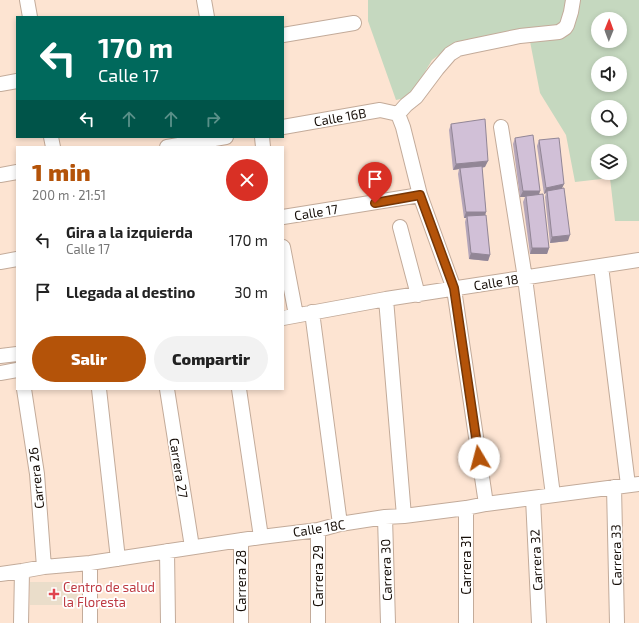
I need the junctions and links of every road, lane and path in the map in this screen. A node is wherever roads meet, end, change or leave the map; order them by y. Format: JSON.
{"nodes":[{"id":1,"x":27,"y":0,"type":"edge"},
{"id":2,"x":204,"y":0,"type":"edge"},
{"id":3,"x":573,"y":0,"type":"edge"},
{"id":4,"x":30,"y":16,"type":"edge"},
{"id":5,"x":207,"y":16,"type":"edge"},
{"id":6,"x":354,"y":23,"type":"dead end"},
{"id":7,"x":284,"y":35,"type":"edge"},
{"id":8,"x":16,"y":81,"type":"edge"},
{"id":9,"x":0,"y":84,"type":"edge"},
{"id":10,"x":398,"y":114,"type":"junction"},
{"id":11,"x":284,"y":127,"type":"edge"},
{"id":12,"x":501,"y":127,"type":"dead end"},
{"id":13,"x":220,"y":138,"type":"edge"},
{"id":14,"x":173,"y":146,"type":"edge"},
{"id":15,"x":16,"y":172,"type":"edge"},
{"id":16,"x":0,"y":175,"type":"edge"},
{"id":17,"x":420,"y":195,"type":"junction"},
{"id":18,"x":284,"y":217,"type":"edge"},
{"id":19,"x":400,"y":227,"type":"dead end"},
{"id":20,"x":284,"y":257,"type":"edge"},
{"id":21,"x":16,"y":259,"type":"edge"},
{"id":22,"x":639,"y":260,"type":"edge"},
{"id":23,"x":0,"y":262,"type":"edge"},
{"id":24,"x":601,"y":266,"type":"junction"},
{"id":25,"x":525,"y":278,"type":"junction"},
{"id":26,"x":454,"y":288,"type":"junction"},
{"id":27,"x":418,"y":295,"type":"junction"},
{"id":28,"x":386,"y":299,"type":"junction"},
{"id":29,"x":312,"y":312,"type":"junction"},
{"id":30,"x":290,"y":316,"type":"edge"},
{"id":31,"x":16,"y":354,"type":"edge"},
{"id":32,"x":0,"y":356,"type":"edge"},
{"id":33,"x":16,"y":370,"type":"edge"},
{"id":34,"x":0,"y":373,"type":"edge"},
{"id":35,"x":24,"y":390,"type":"edge"},
{"id":36,"x":99,"y":390,"type":"edge"},
{"id":37,"x":167,"y":390,"type":"edge"},
{"id":38,"x":239,"y":390,"type":"edge"},
{"id":39,"x":634,"y":484,"type":"edge"},
{"id":40,"x":614,"y":487,"type":"junction"},
{"id":41,"x":553,"y":495,"type":"junction"},
{"id":42,"x":533,"y":498,"type":"junction"},
{"id":43,"x":486,"y":504,"type":"junction"},
{"id":44,"x":466,"y":508,"type":"junction"},
{"id":45,"x":404,"y":516,"type":"junction"},
{"id":46,"x":385,"y":517,"type":"junction"},
{"id":47,"x":340,"y":524,"type":"junction"},
{"id":48,"x":318,"y":530,"type":"junction"},
{"id":49,"x":261,"y":537,"type":"junction"},
{"id":50,"x":241,"y":540,"type":"junction"},
{"id":51,"x":192,"y":547,"type":"junction"},
{"id":52,"x":167,"y":551,"type":"junction"},
{"id":53,"x":118,"y":559,"type":"junction"},
{"id":54,"x":90,"y":563,"type":"junction"},
{"id":55,"x":44,"y":567,"type":"junction"},
{"id":56,"x":22,"y":571,"type":"junction"},
{"id":57,"x":0,"y":574,"type":"edge"},
{"id":58,"x":21,"y":623,"type":"edge"},
{"id":59,"x":90,"y":623,"type":"edge"},
{"id":60,"x":168,"y":623,"type":"edge"},
{"id":61,"x":241,"y":623,"type":"edge"},
{"id":62,"x":318,"y":623,"type":"edge"},
{"id":63,"x":388,"y":623,"type":"edge"},
{"id":64,"x":466,"y":623,"type":"edge"},
{"id":65,"x":539,"y":623,"type":"edge"},
{"id":66,"x":617,"y":623,"type":"edge"}],
"edges":[{"from":1,"to":4,"type":"street"},
{"from":2,"to":5,"type":"street"},
{"from":3,"to":10,"type":"street"},
{"from":6,"to":7,"type":"street"},
{"from":8,"to":9,"type":"street"},
{"from":10,"to":11,"type":"street","name":"Calle 16B"},
{"from":10,"to":17,"type":"street"},
{"from":12,"to":25,"type":"street"},
{"from":13,"to":14,"type":"street"},
{"from":15,"to":16,"type":"street"},
{"from":17,"to":18,"type":"street","name":"Calle 17"},
{"from":17,"to":26,"type":"street"},
{"from":19,"to":27,"type":"street"},
{"from":20,"to":30,"type":"street"},
{"from":21,"to":23,"type":"street"},
{"from":22,"to":24,"type":"street","name":"Calle 18"},
{"from":24,"to":25,"type":"street","name":"Calle 18"},
{"from":24,"to":39,"type":"street"},
{"from":25,"to":26,"type":"street","name":"Calle 18"},
{"from":25,"to":41,"type":"street"},
{"from":26,"to":27,"type":"street","name":"Calle 18"},
{"from":26,"to":43,"type":"street"},
{"from":27,"to":28,"type":"street","name":"Calle 18"},
{"from":28,"to":29,"type":"street","name":"Calle 18"},
{"from":28,"to":45,"type":"street"},
{"from":29,"to":30,"type":"street","name":"Calle 18"},
{"from":29,"to":47,"type":"street"},
{"from":31,"to":32,"type":"street"},
{"from":33,"to":34,"type":"street"},
{"from":35,"to":55,"type":"street","name":"Carrera 26"},
{"from":36,"to":53,"type":"street"},
{"from":37,"to":51,"type":"street","name":"Carrera 27"},
{"from":38,"to":49,"type":"street"},
{"from":39,"to":40,"type":"street","name":"Calle 18C"},
{"from":40,"to":41,"type":"street","name":"Calle 18C"},
{"from":40,"to":66,"type":"street","name":"Carrera 33"},
{"from":41,"to":42,"type":"street","name":"Calle 18C"},
{"from":42,"to":43,"type":"street","name":"Calle 18C"},
{"from":42,"to":65,"type":"street","name":"Carrera 32"},
{"from":43,"to":44,"type":"street","name":"Calle 18C"},
{"from":44,"to":45,"type":"street","name":"Calle 18C"},
{"from":44,"to":64,"type":"street","name":"Carrera 31"},
{"from":45,"to":46,"type":"street","name":"Calle 18C"},
{"from":46,"to":47,"type":"street","name":"Calle 18C"},
{"from":46,"to":63,"type":"street","name":"Carrera 30"},
{"from":47,"to":48,"type":"street","name":"Calle 18C"},
{"from":48,"to":49,"type":"street","name":"Calle 18C"},
{"from":48,"to":62,"type":"street","name":"Carrera 29"},
{"from":49,"to":50,"type":"street","name":"Calle 18C"},
{"from":50,"to":51,"type":"street","name":"Calle 18C"},
{"from":50,"to":61,"type":"street","name":"Carrera 28"},
{"from":51,"to":52,"type":"street","name":"Calle 18C"},
{"from":52,"to":53,"type":"street","name":"Calle 18C"},
{"from":52,"to":60,"type":"street"},
{"from":53,"to":54,"type":"street","name":"Calle 18C"},
{"from":54,"to":55,"type":"street","name":"Calle 18C"},
{"from":54,"to":59,"type":"street"},
{"from":55,"to":56,"type":"street","name":"Calle 18C"},
{"from":56,"to":57,"type":"street","name":"Calle 18C"},
{"from":56,"to":58,"type":"street"}]}
